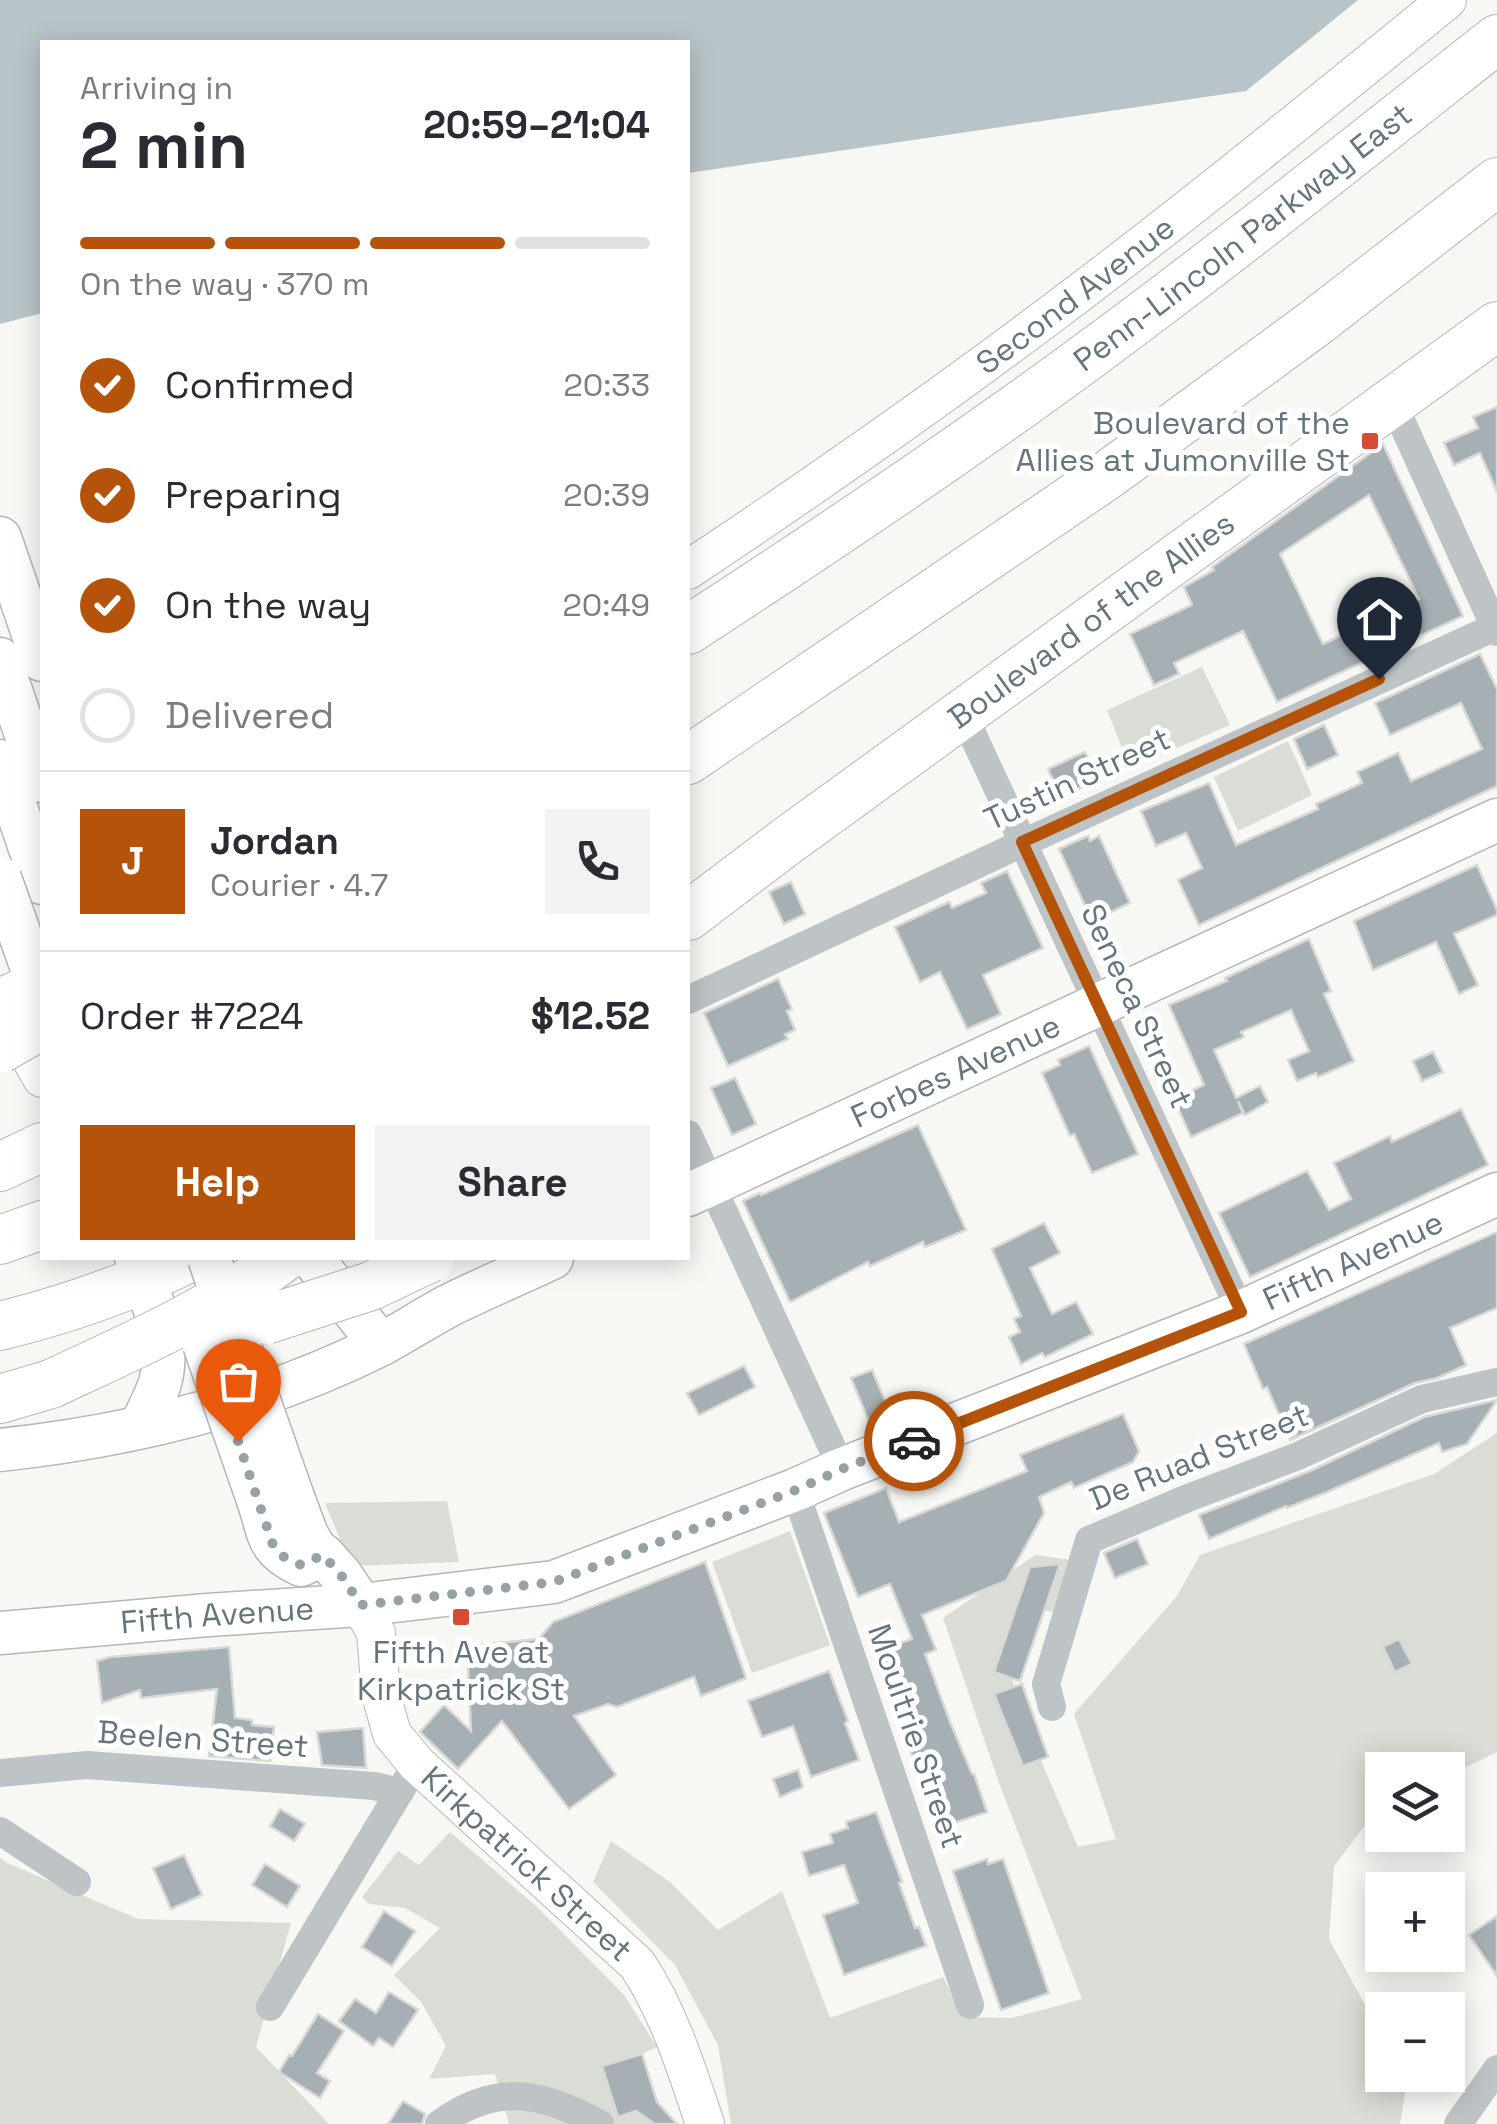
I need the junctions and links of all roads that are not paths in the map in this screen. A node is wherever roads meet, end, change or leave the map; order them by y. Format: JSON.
{"nodes":[{"id":1,"x":1447,"y":0,"type":"edge"},
{"id":2,"x":1497,"y":40,"type":"edge"},
{"id":3,"x":1497,"y":182,"type":"edge"},
{"id":4,"x":1497,"y":291,"type":"edge"},
{"id":5,"x":1497,"y":326,"type":"edge"},
{"id":6,"x":1394,"y":403,"type":"junction"},
{"id":7,"x":0,"y":538,"type":"edge"},
{"id":8,"x":690,"y":569,"type":"edge"},
{"id":9,"x":1496,"y":628,"type":"edge"},
{"id":10,"x":690,"y":629,"type":"edge"},
{"id":11,"x":40,"y":654,"type":"edge"},
{"id":12,"x":0,"y":659,"type":"edge"},
{"id":13,"x":776,"y":702,"type":"junction"},
{"id":14,"x":970,"y":729,"type":"dead end"},
{"id":15,"x":690,"y":759,"type":"edge"},
{"id":16,"x":0,"y":761,"type":"edge"},
{"id":17,"x":40,"y":775,"type":"edge"},
{"id":18,"x":690,"y":787,"type":"edge"},
{"id":19,"x":1497,"y":820,"type":"edge"},
{"id":20,"x":1022,"y":842,"type":"junction"},
{"id":21,"x":690,"y":876,"type":"edge"},
{"id":22,"x":40,"y":877,"type":"edge"},
{"id":23,"x":0,"y":878,"type":"edge"},
{"id":24,"x":690,"y":914,"type":"edge"},
{"id":25,"x":40,"y":943,"type":"edge"},
{"id":26,"x":0,"y":962,"type":"edge"},
{"id":27,"x":40,"y":985,"type":"edge"},
{"id":28,"x":40,"y":990,"type":"edge"},
{"id":29,"x":690,"y":999,"type":"edge"},
{"id":30,"x":0,"y":1002,"type":"edge"},
{"id":31,"x":1098,"y":1004,"type":"junction"},
{"id":32,"x":40,"y":1025,"type":"edge"},
{"id":33,"x":0,"y":1048,"type":"edge"},
{"id":34,"x":40,"y":1075,"type":"edge"},
{"id":35,"x":690,"y":1144,"type":"edge"},
{"id":36,"x":40,"y":1148,"type":"edge"},
{"id":37,"x":0,"y":1167,"type":"edge"},
{"id":38,"x":40,"y":1176,"type":"edge"},
{"id":39,"x":0,"y":1186,"type":"edge"},
{"id":40,"x":699,"y":1190,"type":"edge"},
{"id":41,"x":1497,"y":1194,"type":"edge"},
{"id":42,"x":40,"y":1226,"type":"edge"},
{"id":43,"x":0,"y":1240,"type":"edge"},
{"id":44,"x":137,"y":1260,"type":"edge"},
{"id":45,"x":174,"y":1260,"type":"edge"},
{"id":46,"x":183,"y":1260,"type":"edge"},
{"id":47,"x":210,"y":1260,"type":"edge"},
{"id":48,"x":301,"y":1260,"type":"edge"},
{"id":49,"x":304,"y":1260,"type":"edge"},
{"id":50,"x":423,"y":1260,"type":"edge"},
{"id":51,"x":426,"y":1260,"type":"edge"},
{"id":52,"x":548,"y":1260,"type":"edge"},
{"id":53,"x":445,"y":1308,"type":"junction"},
{"id":54,"x":1241,"y":1312,"type":"junction"},
{"id":55,"x":0,"y":1326,"type":"edge"},
{"id":56,"x":380,"y":1344,"type":"junction"},
{"id":57,"x":1497,"y":1382,"type":"edge"},
{"id":58,"x":51,"y":1384,"type":"junction"},
{"id":59,"x":0,"y":1400,"type":"edge"},
{"id":60,"x":140,"y":1427,"type":"junction"},
{"id":61,"x":0,"y":1450,"type":"edge"},
{"id":62,"x":842,"y":1469,"type":"junction"},
{"id":63,"x":796,"y":1490,"type":"junction"},
{"id":64,"x":274,"y":1494,"type":"junction"},
{"id":65,"x":361,"y":1605,"type":"junction"},
{"id":66,"x":0,"y":1633,"type":"edge"},
{"id":67,"x":1052,"y":1707,"type":"dead end"},
{"id":68,"x":0,"y":1773,"type":"edge"},
{"id":69,"x":408,"y":1778,"type":"junction"},
{"id":70,"x":0,"y":1831,"type":"edge"},
{"id":71,"x":77,"y":1882,"type":"dead end"},
{"id":72,"x":970,"y":2005,"type":"dead end"},
{"id":73,"x":270,"y":2007,"type":"dead end"},
{"id":74,"x":1497,"y":2069,"type":"edge"},
{"id":75,"x":439,"y":2124,"type":"edge"},
{"id":76,"x":600,"y":2124,"type":"edge"},
{"id":77,"x":705,"y":2124,"type":"edge"},
{"id":78,"x":1458,"y":2124,"type":"edge"}],
"edges":[{"from":1,"to":8,"type":"main road","name":"Second Avenue"},
{"from":2,"to":10,"type":"highway","name":"Penn-Lincoln Parkway East"},
{"from":3,"to":13,"type":"highway"},
{"from":4,"to":21,"type":"highway","name":"Boulevard of the Allies"},
{"from":5,"to":6,"type":"highway","name":"Boulevard of the Allies"},
{"from":6,"to":9,"type":"street"},
{"from":6,"to":24,"type":"highway","name":"Boulevard of the Allies"},
{"from":7,"to":11,"type":"main road"},
{"from":9,"to":20,"type":"street","name":"Tustin Street"},
{"from":12,"to":17,"type":"main road"},
{"from":13,"to":15,"type":"highway"},
{"from":13,"to":18,"type":"highway"},
{"from":14,"to":20,"type":"street","name":"Seneca Street"},
{"from":16,"to":22,"type":"main road"},
{"from":19,"to":31,"type":"main road","name":"Forbes Avenue"},
{"from":20,"to":29,"type":"street","name":"Tustin Street"},
{"from":20,"to":31,"type":"street","name":"Seneca Street"},
{"from":23,"to":28,"type":"main road","bridge":true},
{"from":25,"to":26,"type":"main road"},
{"from":27,"to":30,"type":"highway","bridge":true},
{"from":30,"to":34,"type":"main road"},
{"from":31,"to":40,"type":"main road","name":"Forbes Avenue"},
{"from":31,"to":54,"type":"street","name":"Seneca Street"},
{"from":32,"to":33,"type":"highway","bridge":true},
{"from":35,"to":40,"type":"street"},
{"from":36,"to":37,"type":"highway"},
{"from":38,"to":39,"type":"highway"},
{"from":40,"to":62,"type":"street"},
{"from":41,"to":54,"type":"main road","name":"Fifth Avenue"},
{"from":42,"to":43,"type":"highway"},
{"from":44,"to":60,"type":"main road"},
{"from":45,"to":64,"type":"main road","bridge":true},
{"from":46,"to":55,"type":"highway"},
{"from":47,"to":64,"type":"main road","bridge":true},
{"from":48,"to":58,"type":"highway","bridge":true},
{"from":49,"to":56,"type":"main road"},
{"from":50,"to":53,"type":"main road"},
{"from":51,"to":58,"type":"highway","bridge":true},
{"from":52,"to":53,"type":"main road"},
{"from":53,"to":56,"type":"main road"},
{"from":54,"to":62,"type":"main road","name":"Fifth Avenue"},
{"from":56,"to":60,"type":"main road"},
{"from":57,"to":67,"type":"street","name":"De Ruad Street"},
{"from":58,"to":59,"type":"highway"},
{"from":60,"to":61,"type":"main road"},
{"from":62,"to":63,"type":"main road","name":"Fifth Avenue"},
{"from":63,"to":65,"type":"main road","name":"Fifth Avenue"},
{"from":63,"to":72,"type":"street","name":"Moultrie Street"},
{"from":64,"to":65,"type":"main road"},
{"from":65,"to":66,"type":"main road","name":"Fifth Avenue"},
{"from":65,"to":69,"type":"main road","name":"Kirkpatrick Street"},
{"from":68,"to":69,"type":"street","name":"Beelen Street"},
{"from":69,"to":73,"type":"street"},
{"from":69,"to":77,"type":"main road","name":"Kirkpatrick Street"},
{"from":70,"to":71,"type":"street"},
{"from":74,"to":78,"type":"street"},
{"from":75,"to":76,"type":"street"}]}
